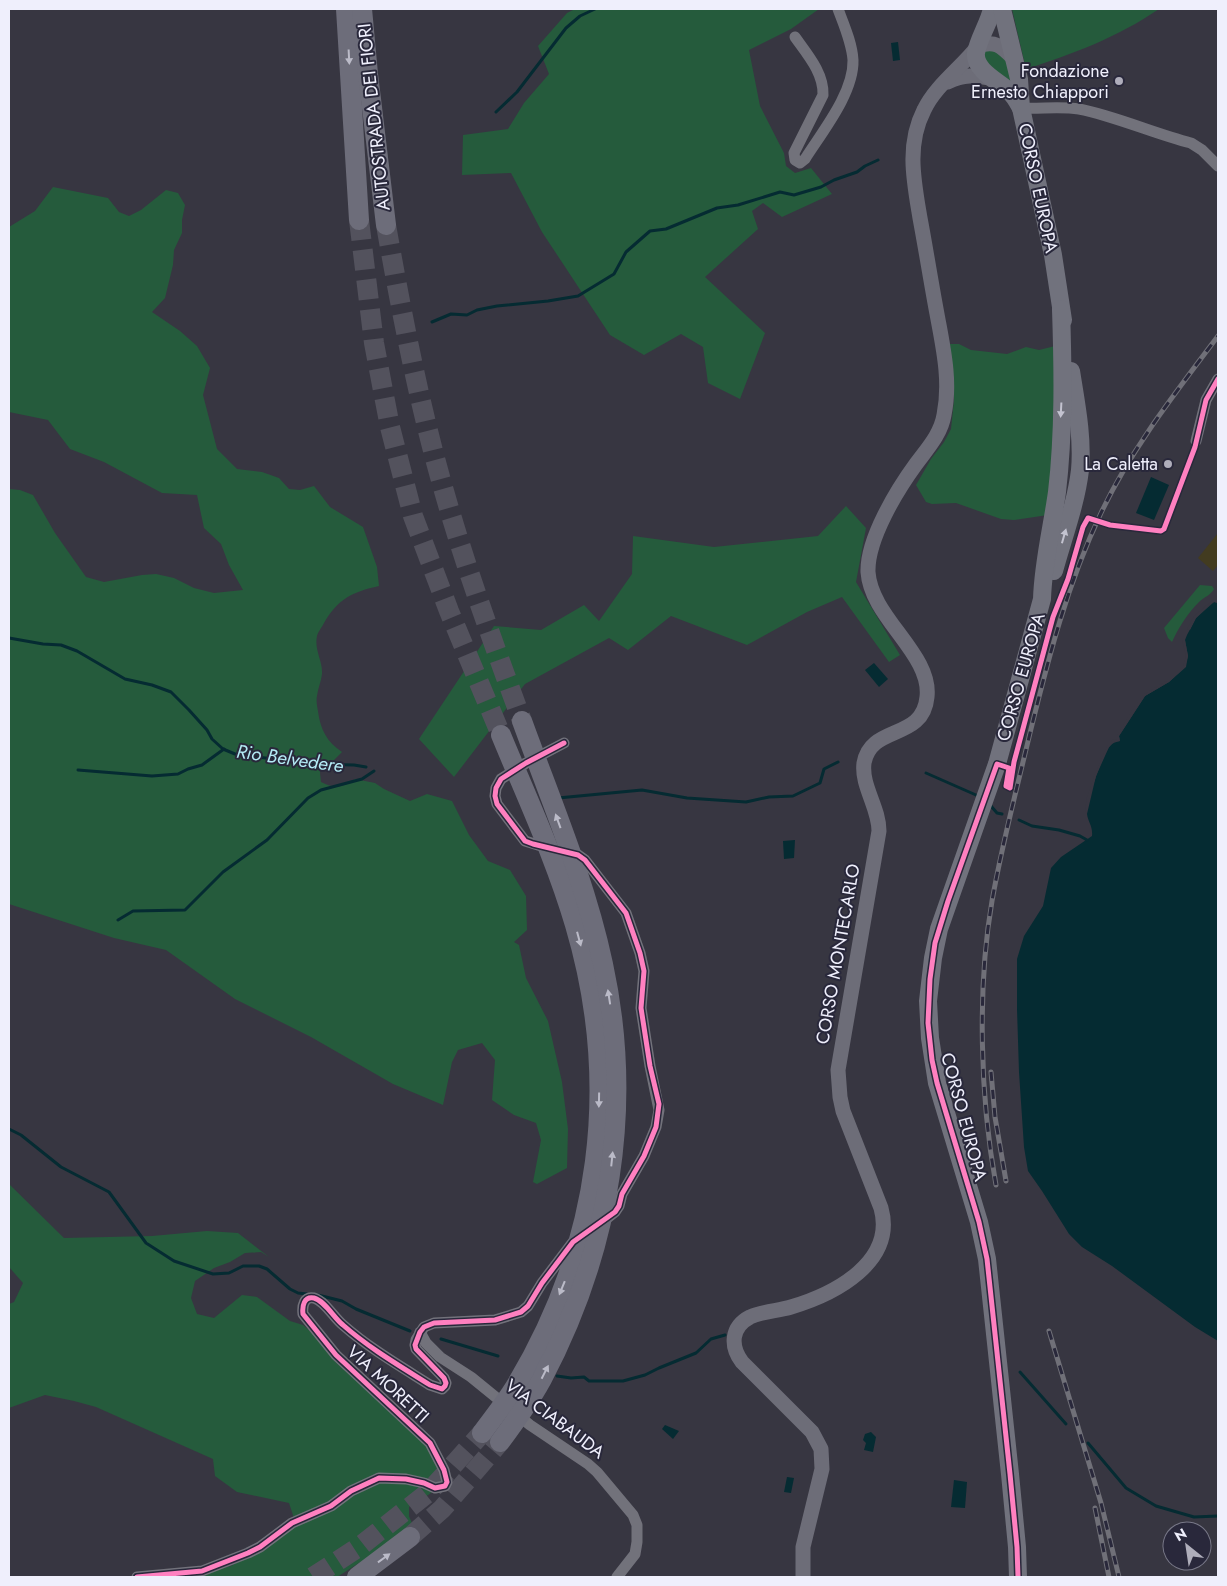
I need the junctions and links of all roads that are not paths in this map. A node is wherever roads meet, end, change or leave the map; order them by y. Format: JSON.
{"nodes":[{"id":1,"x":346,"y":9,"type":"edge"},
{"id":2,"x":362,"y":9,"type":"edge"},
{"id":3,"x":838,"y":9,"type":"edge"},
{"id":4,"x":992,"y":9,"type":"edge"},
{"id":5,"x":1002,"y":9,"type":"edge"},
{"id":6,"x":795,"y":37,"type":"dead end"},
{"id":7,"x":978,"y":46,"type":"junction"},
{"id":8,"x":1013,"y":58,"type":"junction"},
{"id":9,"x":993,"y":79,"type":"junction"},
{"id":10,"x":942,"y":85,"type":"junction"},
{"id":11,"x":1027,"y":112,"type":"junction"},
{"id":12,"x":1218,"y":166,"type":"edge"},
{"id":13,"x":360,"y":220,"type":"tunnel mouth"},
{"id":14,"x":386,"y":225,"type":"tunnel mouth"},
{"id":15,"x":1061,"y":308,"type":"junction"},
{"id":16,"x":1218,"y":379,"type":"edge"},
{"id":17,"x":1196,"y":441,"type":"dead end"},
{"id":18,"x":1058,"y":482,"type":"junction"},
{"id":19,"x":1077,"y":485,"type":"junction"},
{"id":20,"x":1042,"y":599,"type":"junction"},
{"id":21,"x":522,"y":721,"type":"tunnel mouth"},
{"id":22,"x":501,"y":735,"type":"tunnel mouth"},
{"id":23,"x":564,"y":743,"type":"dead end"},
{"id":24,"x":597,"y":1208,"type":"junction"},
{"id":25,"x":420,"y":1332,"type":"junction"},
{"id":26,"x":482,"y":1433,"type":"tunnel mouth"},
{"id":27,"x":500,"y":1442,"type":"tunnel mouth"},
{"id":28,"x":410,"y":1538,"type":"tunnel mouth"},
{"id":29,"x":137,"y":1577,"type":"edge"},
{"id":30,"x":357,"y":1577,"type":"edge"},
{"id":31,"x":617,"y":1577,"type":"edge"},
{"id":32,"x":803,"y":1577,"type":"edge"},
{"id":33,"x":1018,"y":1577,"type":"edge"}],
"edges":[{"from":1,"to":13,"type":"highway","name":"AUTOSTRADA DEI FIORI","one_way":true},
{"from":2,"to":14,"type":"highway","name":"AUTOSTRADA DEI FIORI"},
{"from":3,"to":6,"type":"street"},
{"from":4,"to":7,"type":"main road"},
{"from":5,"to":8,"type":"main road","name":"CORSO EUROPA"},
{"from":7,"to":8,"type":"main road"},
{"from":7,"to":9,"type":"main road"},
{"from":7,"to":10,"type":"main road"},
{"from":8,"to":11,"type":"main road","name":"CORSO EUROPA"},
{"from":9,"to":10,"type":"main road"},
{"from":9,"to":11,"type":"main road"},
{"from":10,"to":32,"type":"main road","name":"CORSO MONTECARLO"},
{"from":11,"to":12,"type":"street"},
{"from":11,"to":15,"type":"main road","name":"CORSO EUROPA"},
{"from":15,"to":18,"type":"main road","name":"CORSO EUROPA","one_way":true},
{"from":15,"to":19,"type":"main road","name":"CORSO EUROPA"},
{"from":16,"to":17,"type":"street"},
{"from":18,"to":19,"type":"main road"},
{"from":18,"to":20,"type":"main road","name":"CORSO EUROPA"},
{"from":20,"to":19,"type":"main road","name":"CORSO EUROPA","one_way":true},
{"from":20,"to":33,"type":"main road","name":"CORSO EUROPA"},
{"from":24,"to":21,"type":"highway","one_way":true},
{"from":22,"to":24,"type":"highway","one_way":true},
{"from":23,"to":25,"type":"street"},
{"from":24,"to":26,"type":"highway","one_way":true},
{"from":27,"to":24,"type":"highway","one_way":true},
{"from":25,"to":29,"type":"street","name":"VIA MORETTI"},
{"from":25,"to":31,"type":"street","name":"VIA CIABAUDA"},
{"from":30,"to":28,"type":"highway","one_way":true}]}
